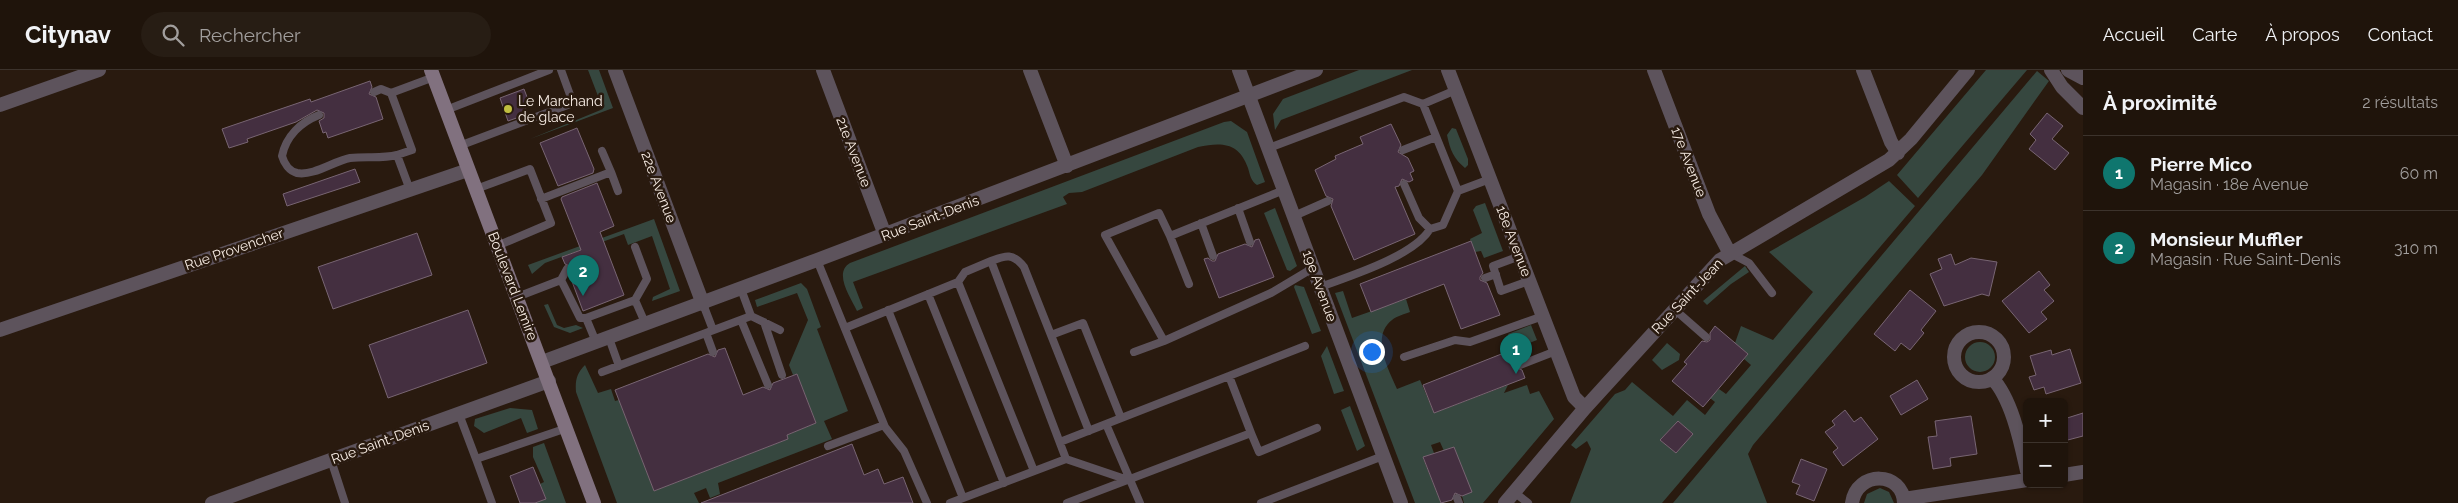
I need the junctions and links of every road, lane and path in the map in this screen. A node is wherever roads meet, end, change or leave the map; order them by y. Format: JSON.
{"nodes":[{"id":1,"x":549,"y":70,"type":"edge"},
{"id":2,"x":561,"y":70,"type":"edge"},
{"id":3,"x":615,"y":70,"type":"edge"},
{"id":4,"x":823,"y":70,"type":"edge"},
{"id":5,"x":1030,"y":70,"type":"edge"},
{"id":6,"x":1239,"y":70,"type":"edge"},
{"id":7,"x":1316,"y":70,"type":"edge"},
{"id":8,"x":1448,"y":70,"type":"edge"},
{"id":9,"x":1654,"y":70,"type":"edge"},
{"id":10,"x":1863,"y":70,"type":"edge"},
{"id":11,"x":1968,"y":70,"type":"edge"},
{"id":12,"x":2051,"y":70,"type":"edge"},
{"id":13,"x":2068,"y":70,"type":"edge"},
{"id":14,"x":92,"y":71,"type":"edge"},
{"id":15,"x":433,"y":74,"type":"edge"},
{"id":16,"x":2083,"y":78,"type":"edge"},
{"id":17,"x":1456,"y":90,"type":"junction"},
{"id":18,"x":374,"y":92,"type":"dead end"},
{"id":19,"x":391,"y":93,"type":"junction"},
{"id":20,"x":1249,"y":96,"type":"junction"},
{"id":21,"x":1423,"y":104,"type":"junction"},
{"id":22,"x":0,"y":105,"type":"edge"},
{"id":23,"x":2083,"y":108,"type":"edge"},
{"id":24,"x":446,"y":110,"type":"junction"},
{"id":25,"x":320,"y":115,"type":"dead end"},
{"id":26,"x":1436,"y":137,"type":"junction"},
{"id":27,"x":459,"y":146,"type":"junction"},
{"id":28,"x":1268,"y":148,"type":"junction"},
{"id":29,"x":602,"y":150,"type":"dead end"},
{"id":30,"x":1403,"y":150,"type":"dead end"},
{"id":31,"x":1898,"y":153,"type":"junction"},
{"id":32,"x":397,"y":155,"type":"junction"},
{"id":33,"x":1067,"y":166,"type":"junction"},
{"id":34,"x":468,"y":170,"type":"junction"},
{"id":35,"x":611,"y":172,"type":"junction"},
{"id":36,"x":1490,"y":180,"type":"junction"},
{"id":37,"x":1404,"y":184,"type":"dead end"},
{"id":38,"x":476,"y":189,"type":"junction"},
{"id":39,"x":410,"y":190,"type":"junction"},
{"id":40,"x":1284,"y":190,"type":"junction"},
{"id":41,"x":618,"y":191,"type":"dead end"},
{"id":42,"x":1458,"y":192,"type":"junction"},
{"id":43,"x":541,"y":199,"type":"junction"},
{"id":44,"x":1328,"y":200,"type":"dead end"},
{"id":45,"x":1238,"y":208,"type":"junction"},
{"id":46,"x":1294,"y":216,"type":"junction"},
{"id":47,"x":1201,"y":223,"type":"junction"},
{"id":48,"x":1430,"y":229,"type":"junction"},
{"id":49,"x":885,"y":234,"type":"junction"},
{"id":50,"x":1170,"y":236,"type":"junction"},
{"id":51,"x":1250,"y":242,"type":"dead end"},
{"id":52,"x":497,"y":246,"type":"junction"},
{"id":53,"x":635,"y":247,"type":"dead end"},
{"id":54,"x":1730,"y":252,"type":"junction"},
{"id":55,"x":1214,"y":256,"type":"dead end"},
{"id":56,"x":1520,"y":256,"type":"junction"},
{"id":57,"x":817,"y":260,"type":"junction"},
{"id":58,"x":991,"y":261,"type":"junction"},
{"id":59,"x":1313,"y":268,"type":"junction"},
{"id":60,"x":567,"y":269,"type":"dead end"},
{"id":61,"x":1496,"y":274,"type":"junction"},
{"id":62,"x":1485,"y":278,"type":"dead end"},
{"id":63,"x":561,"y":280,"type":"junction"},
{"id":64,"x":1530,"y":281,"type":"junction"},
{"id":65,"x":958,"y":282,"type":"junction"},
{"id":66,"x":1189,"y":284,"type":"dead end"},
{"id":67,"x":1320,"y":287,"type":"junction"},
{"id":68,"x":741,"y":289,"type":"junction"},
{"id":69,"x":1772,"y":293,"type":"dead end"},
{"id":70,"x":928,"y":294,"type":"junction"},
{"id":71,"x":517,"y":297,"type":"junction"},
{"id":72,"x":635,"y":300,"type":"junction"},
{"id":73,"x":702,"y":304,"type":"junction"},
{"id":74,"x":1674,"y":309,"type":"junction"},
{"id":75,"x":888,"y":310,"type":"junction"},
{"id":76,"x":751,"y":316,"type":"junction"},
{"id":77,"x":1543,"y":316,"type":"junction"},
{"id":78,"x":586,"y":318,"type":"junction"},
{"id":79,"x":741,"y":320,"type":"junction"},
{"id":80,"x":764,"y":322,"type":"junction"},
{"id":81,"x":646,"y":325,"type":"junction"},
{"id":82,"x":845,"y":328,"type":"junction"},
{"id":83,"x":0,"y":330,"type":"edge"},
{"id":84,"x":780,"y":330,"type":"dead end"},
{"id":85,"x":709,"y":332,"type":"junction"},
{"id":86,"x":1051,"y":335,"type":"junction"},
{"id":87,"x":1706,"y":337,"type":"dead end"},
{"id":88,"x":602,"y":340,"type":"junction"},
{"id":89,"x":1164,"y":341,"type":"junction"},
{"id":90,"x":1306,"y":346,"type":"dead end"},
{"id":91,"x":1556,"y":351,"type":"junction"},
{"id":92,"x":713,"y":352,"type":"dead end"},
{"id":93,"x":1134,"y":352,"type":"dead end"},
{"id":94,"x":1404,"y":357,"type":"dead end"},
{"id":95,"x":542,"y":362,"type":"junction"},
{"id":96,"x":1520,"y":365,"type":"dead end"},
{"id":97,"x":619,"y":366,"type":"junction"},
{"id":98,"x":602,"y":372,"type":"dead end"},
{"id":99,"x":782,"y":375,"type":"dead end"},
{"id":100,"x":1229,"y":376,"type":"junction"},
{"id":101,"x":1992,"y":378,"type":"dead end"},
{"id":102,"x":549,"y":381,"type":"junction"},
{"id":103,"x":768,"y":385,"type":"dead end"},
{"id":104,"x":1585,"y":408,"type":"junction"},
{"id":105,"x":459,"y":414,"type":"junction"},
{"id":106,"x":1122,"y":418,"type":"junction"},
{"id":107,"x":1106,"y":424,"type":"junction"},
{"id":108,"x":884,"y":425,"type":"junction"},
{"id":109,"x":566,"y":428,"type":"junction"},
{"id":110,"x":1318,"y":428,"type":"dead end"},
{"id":111,"x":1088,"y":431,"type":"junction"},
{"id":112,"x":1251,"y":433,"type":"junction"},
{"id":113,"x":1060,"y":442,"type":"junction"},
{"id":114,"x":828,"y":446,"type":"dead end"},
{"id":115,"x":1383,"y":456,"type":"junction"},
{"id":116,"x":476,"y":458,"type":"junction"},
{"id":117,"x":2023,"y":458,"type":"edge"},
{"id":118,"x":1066,"y":459,"type":"junction"},
{"id":119,"x":331,"y":460,"type":"junction"},
{"id":120,"x":1034,"y":471,"type":"junction"},
{"id":121,"x":2083,"y":472,"type":"edge"},
{"id":122,"x":2068,"y":474,"type":"edge"},
{"id":123,"x":1131,"y":480,"type":"junction"},
{"id":124,"x":2023,"y":481,"type":"edge"},
{"id":125,"x":1004,"y":483,"type":"junction"},
{"id":126,"x":1514,"y":492,"type":"junction"},
{"id":127,"x":963,"y":498,"type":"junction"},
{"id":128,"x":1904,"y":501,"type":"edge"},
{"id":129,"x":212,"y":503,"type":"edge"},
{"id":130,"x":345,"y":503,"type":"edge"},
{"id":131,"x":492,"y":503,"type":"edge"},
{"id":132,"x":594,"y":503,"type":"edge"},
{"id":133,"x":928,"y":503,"type":"edge"},
{"id":134,"x":950,"y":503,"type":"edge"},
{"id":135,"x":1067,"y":503,"type":"edge"},
{"id":136,"x":1140,"y":503,"type":"edge"},
{"id":137,"x":1261,"y":503,"type":"edge"},
{"id":138,"x":1400,"y":503,"type":"edge"},
{"id":139,"x":1505,"y":503,"type":"edge"},
{"id":140,"x":1528,"y":503,"type":"edge"},
{"id":141,"x":1852,"y":503,"type":"edge"}],
"edges":[{"from":1,"to":24,"type":"lane"},
{"from":2,"to":27,"type":"lane"},
{"from":3,"to":73,"type":"street","name":"22e Avenue"},
{"from":4,"to":49,"type":"street","name":"21e Avenue"},
{"from":5,"to":33,"type":"street"},
{"from":6,"to":20,"type":"street","name":"19e Avenue"},
{"from":7,"to":20,"type":"street","name":"Rue Saint-Denis"},
{"from":8,"to":17,"type":"street","name":"18e Avenue"},
{"from":9,"to":54,"type":"street","name":"17e Avenue"},
{"from":10,"to":31,"type":"street"},
{"from":11,"to":31,"type":"street","name":"Rue Saint-Jean"},
{"from":12,"to":23,"type":"street"},
{"from":13,"to":16,"type":"street"},
{"from":14,"to":22,"type":"street"},
{"from":15,"to":19,"type":"lane"},
{"from":15,"to":24,"type":"main road","name":"Boulevard Lemire"},
{"from":17,"to":21,"type":"lane"},
{"from":17,"to":36,"type":"street","name":"18e Avenue"},
{"from":18,"to":19,"type":"lane"},
{"from":19,"to":32,"type":"lane"},
{"from":20,"to":28,"type":"street","name":"19e Avenue"},
{"from":20,"to":33,"type":"street","name":"Rue Saint-Denis"},
{"from":21,"to":26,"type":"lane"},
{"from":21,"to":28,"type":"lane"},
{"from":24,"to":27,"type":"main road","name":"Boulevard Lemire"},
{"from":25,"to":32,"type":"lane"},
{"from":26,"to":30,"type":"lane"},
{"from":26,"to":42,"type":"lane"},
{"from":27,"to":34,"type":"main road","name":"Boulevard Lemire"},
{"from":28,"to":40,"type":"street","name":"19e Avenue"},
{"from":29,"to":35,"type":"lane"},
{"from":31,"to":54,"type":"street","name":"Rue Saint-Jean"},
{"from":32,"to":39,"type":"lane"},
{"from":33,"to":49,"type":"street","name":"Rue Saint-Denis"},
{"from":34,"to":38,"type":"main road","name":"Boulevard Lemire"},
{"from":34,"to":39,"type":"street","name":"Rue Provencher"},
{"from":35,"to":41,"type":"lane"},
{"from":35,"to":43,"type":"lane"},
{"from":36,"to":42,"type":"lane"},
{"from":36,"to":56,"type":"street","name":"18e Avenue"},
{"from":37,"to":48,"type":"lane"},
{"from":38,"to":43,"type":"lane"},
{"from":38,"to":52,"type":"main road","name":"Boulevard Lemire"},
{"from":39,"to":83,"type":"street","name":"Rue Provencher"},
{"from":40,"to":45,"type":"lane"},
{"from":40,"to":46,"type":"street","name":"19e Avenue"},
{"from":42,"to":48,"type":"lane"},
{"from":43,"to":52,"type":"lane"},
{"from":44,"to":46,"type":"lane"},
{"from":45,"to":47,"type":"lane"},
{"from":45,"to":51,"type":"lane"},
{"from":46,"to":59,"type":"street","name":"19e Avenue"},
{"from":47,"to":50,"type":"lane"},
{"from":47,"to":55,"type":"lane"},
{"from":48,"to":67,"type":"lane"},
{"from":49,"to":57,"type":"street","name":"Rue Saint-Denis"},
{"from":50,"to":66,"type":"lane"},
{"from":50,"to":89,"type":"lane"},
{"from":52,"to":71,"type":"main road","name":"Boulevard Lemire"},
{"from":53,"to":72,"type":"lane"},
{"from":54,"to":69,"type":"lane"},
{"from":54,"to":74,"type":"street","name":"Rue Saint-Jean"},
{"from":56,"to":61,"type":"lane"},
{"from":56,"to":64,"type":"street","name":"18e Avenue"},
{"from":57,"to":68,"type":"street","name":"Rue Saint-Denis"},
{"from":57,"to":82,"type":"lane"},
{"from":58,"to":65,"type":"lane"},
{"from":58,"to":86,"type":"lane"},
{"from":58,"to":113,"type":"lane"},
{"from":59,"to":67,"type":"street","name":"19e Avenue"},
{"from":59,"to":89,"type":"lane"},
{"from":60,"to":63,"type":"lane"},
{"from":61,"to":62,"type":"lane"},
{"from":61,"to":64,"type":"lane"},
{"from":63,"to":71,"type":"lane"},
{"from":63,"to":78,"type":"lane"},
{"from":64,"to":77,"type":"street","name":"18e Avenue"},
{"from":65,"to":70,"type":"lane"},
{"from":65,"to":120,"type":"lane"},
{"from":67,"to":115,"type":"street","name":"19e Avenue"},
{"from":68,"to":73,"type":"street","name":"Rue Saint-Denis"},
{"from":68,"to":76,"type":"lane"},
{"from":70,"to":75,"type":"lane"},
{"from":70,"to":125,"type":"lane"},
{"from":71,"to":95,"type":"main road","name":"Boulevard Lemire"},
{"from":72,"to":78,"type":"lane"},
{"from":72,"to":81,"type":"lane"},
{"from":73,"to":81,"type":"street","name":"Rue Saint-Denis"},
{"from":73,"to":85,"type":"lane"},
{"from":74,"to":87,"type":"lane"},
{"from":74,"to":104,"type":"street","name":"Rue Saint-Jean"},
{"from":75,"to":82,"type":"lane"},
{"from":75,"to":127,"type":"lane"},
{"from":76,"to":79,"type":"lane"},
{"from":76,"to":80,"type":"lane"},
{"from":77,"to":91,"type":"street","name":"18e Avenue"},
{"from":77,"to":94,"type":"lane"},
{"from":78,"to":88,"type":"lane"},
{"from":79,"to":85,"type":"lane"},
{"from":79,"to":103,"type":"lane"},
{"from":80,"to":84,"type":"lane"},
{"from":80,"to":99,"type":"lane"},
{"from":81,"to":88,"type":"street","name":"Rue Saint-Denis"},
{"from":82,"to":108,"type":"lane"},
{"from":85,"to":92,"type":"lane"},
{"from":85,"to":97,"type":"lane"},
{"from":86,"to":106,"type":"lane"},
{"from":86,"to":111,"type":"lane"},
{"from":88,"to":95,"type":"street","name":"Rue Saint-Denis"},
{"from":88,"to":97,"type":"lane"},
{"from":89,"to":93,"type":"lane"},
{"from":90,"to":100,"type":"lane"},
{"from":91,"to":96,"type":"lane"},
{"from":91,"to":104,"type":"street","name":"18e Avenue"},
{"from":95,"to":102,"type":"main road","name":"Boulevard Lemire"},
{"from":97,"to":98,"type":"lane"},
{"from":100,"to":106,"type":"lane"},
{"from":100,"to":112,"type":"lane"},
{"from":101,"to":117,"type":"street"},
{"from":102,"to":105,"type":"street","name":"Rue Saint-Denis"},
{"from":102,"to":109,"type":"main road","name":"Boulevard Lemire"},
{"from":104,"to":126,"type":"street","name":"Rue Saint-Jean"},
{"from":105,"to":116,"type":"lane"},
{"from":105,"to":119,"type":"street","name":"Rue Saint-Denis"},
{"from":106,"to":107,"type":"lane"},
{"from":107,"to":111,"type":"lane"},
{"from":107,"to":123,"type":"lane"},
{"from":108,"to":114,"type":"lane"},
{"from":108,"to":133,"type":"lane"},
{"from":109,"to":116,"type":"lane"},
{"from":109,"to":132,"type":"main road","name":"Boulevard Lemire"},
{"from":110,"to":112,"type":"lane"},
{"from":111,"to":113,"type":"lane"},
{"from":112,"to":123,"type":"lane"},
{"from":113,"to":118,"type":"lane"},
{"from":115,"to":137,"type":"lane"},
{"from":115,"to":138,"type":"street","name":"19e Avenue"},
{"from":116,"to":131,"type":"lane"},
{"from":118,"to":120,"type":"lane"},
{"from":118,"to":123,"type":"lane"},
{"from":119,"to":129,"type":"street","name":"Rue Saint-Denis"},
{"from":119,"to":130,"type":"lane"},
{"from":120,"to":125,"type":"lane"},
{"from":121,"to":122,"type":"street"},
{"from":123,"to":135,"type":"lane"},
{"from":123,"to":136,"type":"lane"},
{"from":124,"to":128,"type":"street"},
{"from":125,"to":127,"type":"lane"},
{"from":126,"to":139,"type":"street","name":"Rue Saint-Jean"},
{"from":126,"to":140,"type":"lane"},
{"from":127,"to":134,"type":"lane"},
{"from":128,"to":141,"type":"street"}]}
